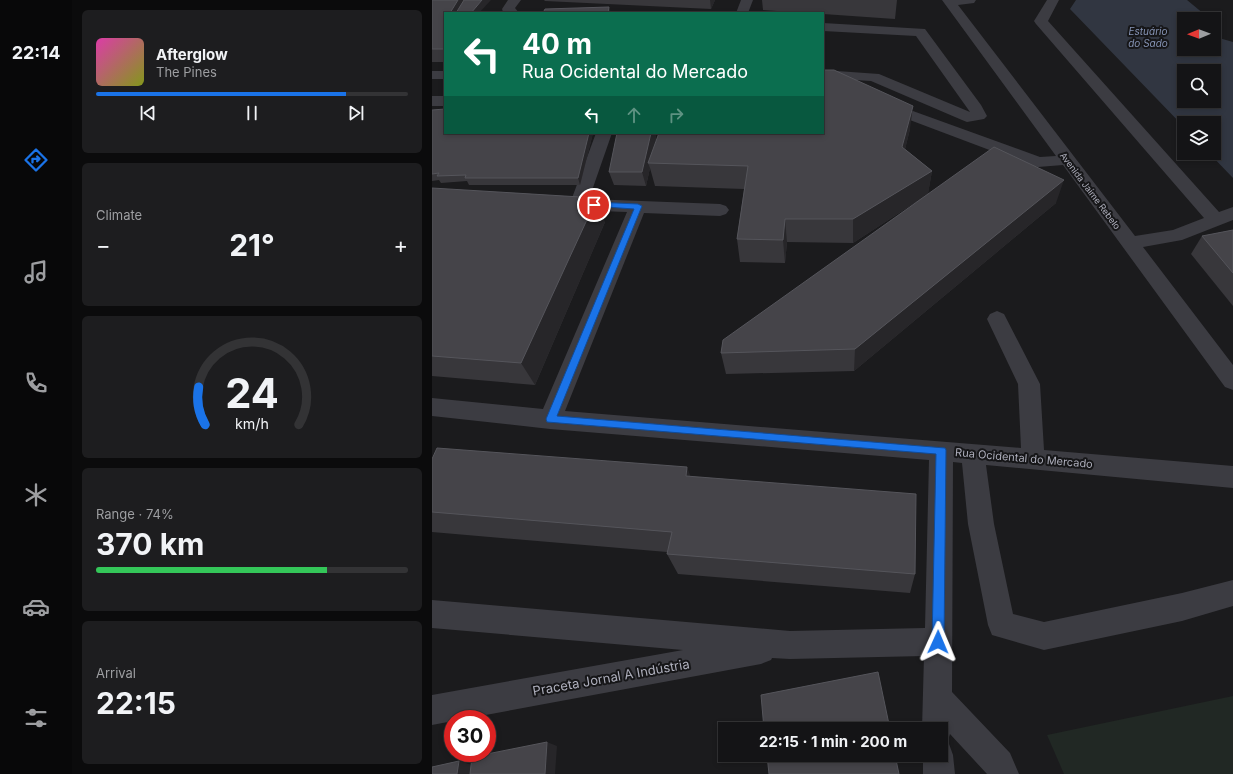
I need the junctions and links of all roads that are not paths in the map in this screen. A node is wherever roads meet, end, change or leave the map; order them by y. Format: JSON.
{"nodes":[{"id":1,"x":515,"y":0,"type":"edge"},
{"id":2,"x":747,"y":0,"type":"edge"},
{"id":3,"x":970,"y":0,"type":"edge"},
{"id":4,"x":1053,"y":0,"type":"edge"},
{"id":5,"x":949,"y":1,"type":"edge"},
{"id":6,"x":512,"y":12,"type":"edge"},
{"id":7,"x":742,"y":12,"type":"edge"},
{"id":8,"x":824,"y":28,"type":"edge"},
{"id":9,"x":824,"y":74,"type":"edge"},
{"id":10,"x":432,"y":75,"type":"edge"},
{"id":11,"x":444,"y":75,"type":"edge"},
{"id":12,"x":824,"y":87,"type":"edge"},
{"id":13,"x":840,"y":90,"type":"edge"},
{"id":14,"x":870,"y":100,"type":"edge"},
{"id":15,"x":432,"y":101,"type":"edge"},
{"id":16,"x":444,"y":101,"type":"edge"},
{"id":17,"x":604,"y":134,"type":"edge"},
{"id":18,"x":1067,"y":160,"type":"junction"},
{"id":19,"x":556,"y":203,"type":"edge"},
{"id":20,"x":579,"y":204,"type":"junction"},
{"id":21,"x":638,"y":206,"type":"junction"},
{"id":22,"x":720,"y":210,"type":"dead end"},
{"id":23,"x":1233,"y":213,"type":"edge"},
{"id":24,"x":1216,"y":220,"type":"junction"},
{"id":25,"x":1130,"y":243,"type":"junction"},
{"id":26,"x":997,"y":320,"type":"dead end"},
{"id":27,"x":1233,"y":381,"type":"edge"},
{"id":28,"x":432,"y":407,"type":"edge"},
{"id":29,"x":550,"y":419,"type":"junction"},
{"id":30,"x":941,"y":450,"type":"junction"},
{"id":31,"x":973,"y":454,"type":"junction"},
{"id":32,"x":1033,"y":459,"type":"junction"},
{"id":33,"x":1233,"y":477,"type":"edge"},
{"id":34,"x":1233,"y":593,"type":"edge"},
{"id":35,"x":432,"y":614,"type":"edge"},
{"id":36,"x":938,"y":642,"type":"junction"},
{"id":37,"x":790,"y":645,"type":"junction"},
{"id":38,"x":938,"y":698,"type":"junction"},
{"id":39,"x":432,"y":710,"type":"edge"},
{"id":40,"x":937,"y":722,"type":"edge"},
{"id":41,"x":938,"y":762,"type":"edge"},
{"id":42,"x":939,"y":774,"type":"edge"},
{"id":43,"x":1003,"y":774,"type":"edge"}],
"edges":[{"from":1,"to":6,"type":"street"},
{"from":2,"to":7,"type":"street"},
{"from":3,"to":5,"type":"street"},
{"from":4,"to":24,"type":"street"},
{"from":5,"to":18,"type":"street","name":"Avenida Jaime Rebelo"},
{"from":8,"to":9,"type":"street"},
{"from":10,"to":11,"type":"street"},
{"from":12,"to":13,"type":"street"},
{"from":14,"to":18,"type":"street"},
{"from":15,"to":16,"type":"street"},
{"from":17,"to":20,"type":"street"},
{"from":18,"to":25,"type":"street","name":"Avenida Jaime Rebelo"},
{"from":19,"to":20,"type":"street"},
{"from":20,"to":21,"type":"street"},
{"from":21,"to":22,"type":"street"},
{"from":21,"to":29,"type":"street"},
{"from":23,"to":24,"type":"street"},
{"from":24,"to":25,"type":"street"},
{"from":25,"to":27,"type":"street","name":"Avenida Jaime Rebelo"},
{"from":26,"to":32,"type":"street"},
{"from":28,"to":29,"type":"street","name":"Rua Ocidental do Mercado"},
{"from":29,"to":30,"type":"street","name":"Rua Ocidental do Mercado"},
{"from":30,"to":31,"type":"street","name":"Rua Ocidental do Mercado"},
{"from":30,"to":36,"type":"street"},
{"from":31,"to":32,"type":"street","name":"Rua Ocidental do Mercado"},
{"from":31,"to":34,"type":"street"},
{"from":32,"to":33,"type":"street","name":"Rua Ocidental do Mercado"},
{"from":35,"to":37,"type":"street","name":"Praceta Jornal A Indústria"},
{"from":36,"to":37,"type":"street","name":"Praceta Jornal A Indústria"},
{"from":36,"to":38,"type":"street"},
{"from":37,"to":39,"type":"street","name":"Praceta Jornal A Indústria"},
{"from":38,"to":40,"type":"street"},
{"from":38,"to":43,"type":"street"},
{"from":41,"to":42,"type":"street"}]}
